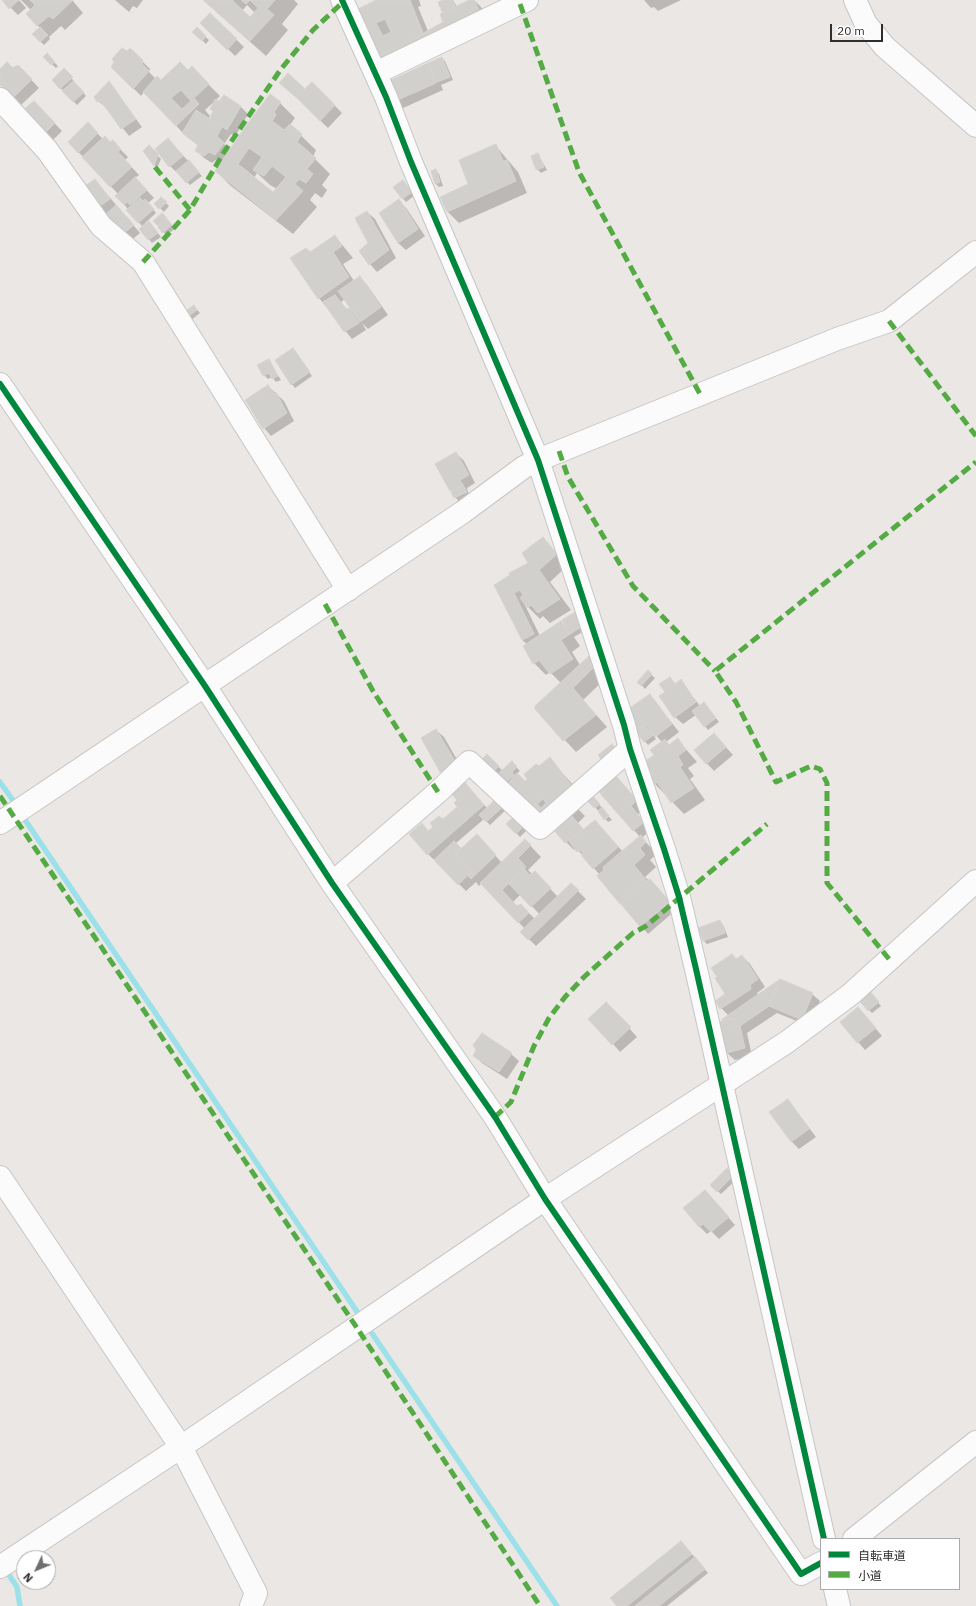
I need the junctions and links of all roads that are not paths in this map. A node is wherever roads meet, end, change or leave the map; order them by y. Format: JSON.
{"nodes":[{"id":1,"x":342,"y":0,"type":"edge"},
{"id":2,"x":527,"y":0,"type":"edge"},
{"id":3,"x":855,"y":0,"type":"edge"},
{"id":4,"x":376,"y":73,"type":"junction"},
{"id":5,"x":0,"y":99,"type":"edge"},
{"id":6,"x":976,"y":126,"type":"edge"},
{"id":7,"x":976,"y":252,"type":"edge"},
{"id":8,"x":0,"y":384,"type":"edge"},
{"id":9,"x":538,"y":460,"type":"junction"},
{"id":10,"x":348,"y":590,"type":"junction"},
{"id":11,"x":204,"y":686,"type":"junction"},
{"id":12,"x":630,"y":749,"type":"junction"},
{"id":13,"x":0,"y":822,"type":"edge"},
{"id":14,"x":976,"y":881,"type":"edge"},
{"id":15,"x":332,"y":883,"type":"junction"},
{"id":16,"x":721,"y":1084,"type":"junction"},
{"id":17,"x":0,"y":1176,"type":"edge"},
{"id":18,"x":545,"y":1199,"type":"junction"},
{"id":19,"x":976,"y":1442,"type":"edge"},
{"id":20,"x":181,"y":1447,"type":"junction"},
{"id":21,"x":824,"y":1538,"type":"edge"},
{"id":22,"x":855,"y":1538,"type":"edge"},
{"id":23,"x":820,"y":1564,"type":"edge"},
{"id":24,"x":0,"y":1567,"type":"edge"},
{"id":25,"x":835,"y":1590,"type":"edge"},
{"id":26,"x":251,"y":1606,"type":"edge"},
{"id":27,"x":839,"y":1606,"type":"edge"}],
"edges":[{"from":1,"to":4,"type":"street"},
{"from":2,"to":4,"type":"street"},
{"from":3,"to":6,"type":"street"},
{"from":4,"to":9,"type":"street"},
{"from":5,"to":10,"type":"street"},
{"from":7,"to":9,"type":"street"},
{"from":8,"to":11,"type":"street"},
{"from":9,"to":10,"type":"street"},
{"from":9,"to":12,"type":"street"},
{"from":10,"to":11,"type":"street"},
{"from":11,"to":13,"type":"street"},
{"from":11,"to":15,"type":"street"},
{"from":12,"to":15,"type":"street"},
{"from":12,"to":16,"type":"street"},
{"from":14,"to":16,"type":"street"},
{"from":15,"to":18,"type":"street"},
{"from":16,"to":18,"type":"street"},
{"from":16,"to":21,"type":"street"},
{"from":17,"to":20,"type":"street"},
{"from":18,"to":20,"type":"street"},
{"from":18,"to":23,"type":"street"},
{"from":19,"to":22,"type":"street"},
{"from":20,"to":24,"type":"street"},
{"from":20,"to":26,"type":"street"},
{"from":25,"to":27,"type":"street"}]}
